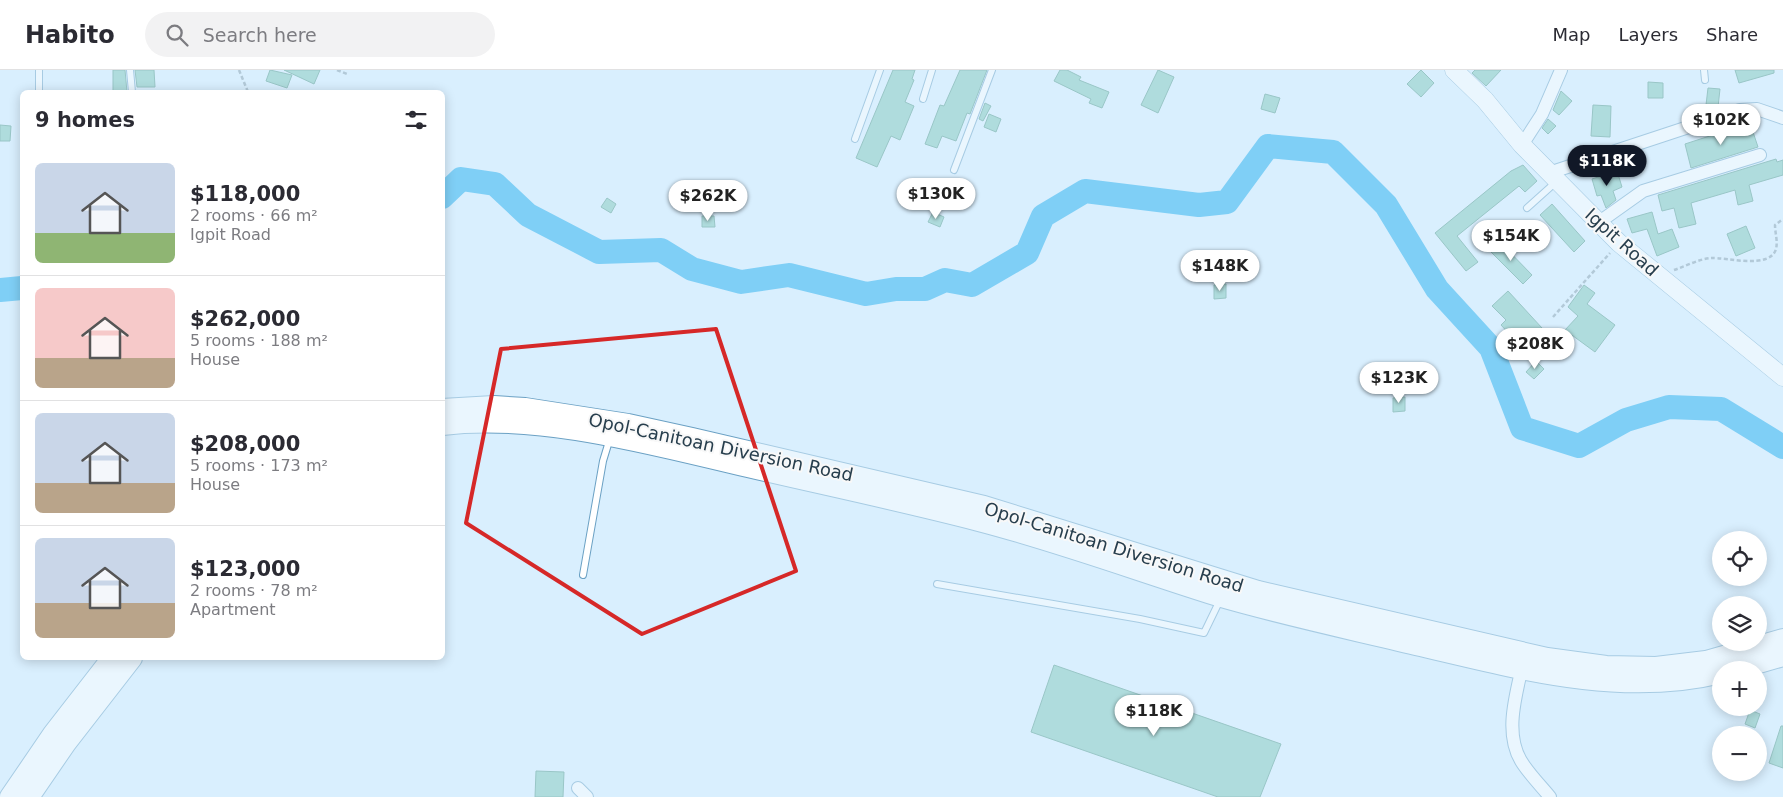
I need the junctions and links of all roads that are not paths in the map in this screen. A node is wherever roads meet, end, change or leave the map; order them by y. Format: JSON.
{"nodes":[{"id":1,"x":39,"y":70,"type":"edge"},
{"id":2,"x":130,"y":70,"type":"edge"},
{"id":3,"x":880,"y":70,"type":"edge"},
{"id":4,"x":932,"y":70,"type":"edge"},
{"id":5,"x":992,"y":70,"type":"edge"},
{"id":6,"x":1454,"y":70,"type":"edge"},
{"id":7,"x":1561,"y":70,"type":"edge"},
{"id":8,"x":1704,"y":70,"type":"edge"},
{"id":9,"x":1705,"y":80,"type":"dead end"},
{"id":10,"x":39,"y":90,"type":"edge"},
{"id":11,"x":132,"y":90,"type":"edge"},
{"id":12,"x":923,"y":99,"type":"dead end"},
{"id":13,"x":1783,"y":118,"type":"edge"},
{"id":14,"x":855,"y":139,"type":"dead end"},
{"id":15,"x":1522,"y":145,"type":"junction"},
{"id":16,"x":1760,"y":155,"type":"dead end"},
{"id":17,"x":954,"y":170,"type":"dead end"},
{"id":18,"x":1554,"y":177,"type":"junction"},
{"id":19,"x":1527,"y":208,"type":"dead end"},
{"id":20,"x":1598,"y":223,"type":"junction"},
{"id":21,"x":1783,"y":377,"type":"edge"},
{"id":22,"x":445,"y":409,"type":"edge"},
{"id":23,"x":445,"y":425,"type":"edge"},
{"id":24,"x":610,"y":437,"type":"junction"},
{"id":25,"x":583,"y":575,"type":"dead end"},
{"id":26,"x":937,"y":584,"type":"dead end"},
{"id":27,"x":1221,"y":597,"type":"junction"},
{"id":28,"x":1783,"y":639,"type":"edge"},
{"id":29,"x":1783,"y":656,"type":"edge"},
{"id":30,"x":110,"y":660,"type":"edge"},
{"id":31,"x":130,"y":660,"type":"edge"},
{"id":32,"x":1523,"y":661,"type":"junction"},
{"id":33,"x":1766,"y":661,"type":"edge"},
{"id":34,"x":1712,"y":675,"type":"edge"},
{"id":35,"x":10,"y":797,"type":"edge"},
{"id":36,"x":29,"y":797,"type":"edge"},
{"id":37,"x":1550,"y":797,"type":"edge"}],
"edges":[{"from":1,"to":10,"type":"lane"},
{"from":2,"to":11,"type":"lane"},
{"from":3,"to":14,"type":"lane"},
{"from":4,"to":12,"type":"lane"},
{"from":5,"to":17,"type":"lane"},
{"from":6,"to":15,"type":"street","name":"Igpit Road"},
{"from":7,"to":15,"type":"street"},
{"from":8,"to":9,"type":"lane"},
{"from":13,"to":18,"type":"street"},
{"from":15,"to":18,"type":"street","name":"Igpit Road"},
{"from":16,"to":20,"type":"street"},
{"from":18,"to":19,"type":"lane"},
{"from":18,"to":20,"type":"street","name":"Igpit Road"},
{"from":20,"to":21,"type":"street","name":"Igpit Road"},
{"from":22,"to":32,"type":"main road","name":"Opol-Canitoan Diversion Road"},
{"from":23,"to":24,"type":"main road","name":"Opol-Canitoan Diversion Road"},
{"from":24,"to":25,"type":"lane"},
{"from":24,"to":27,"type":"main road","name":"Opol-Canitoan Diversion Road"},
{"from":26,"to":27,"type":"lane"},
{"from":27,"to":32,"type":"main road","name":"Opol-Canitoan Diversion Road"},
{"from":28,"to":32,"type":"main road","name":"Opol-Canitoan Diversion Road"},
{"from":29,"to":33,"type":"main road"},
{"from":30,"to":35,"type":"main road"},
{"from":31,"to":36,"type":"main road"},
{"from":32,"to":34,"type":"main road","name":"Opol-Canitoan Diversion Road"},
{"from":32,"to":37,"type":"street"}]}
